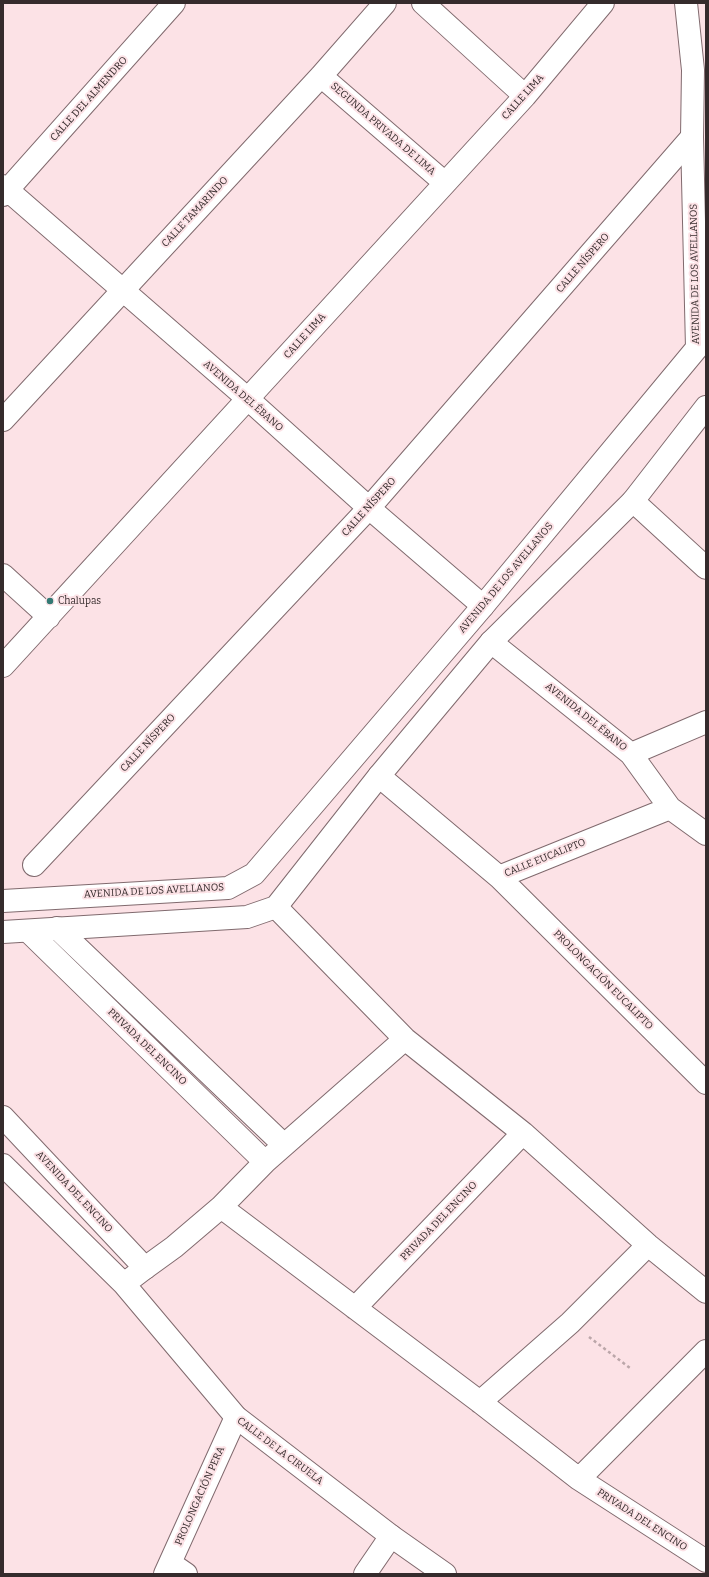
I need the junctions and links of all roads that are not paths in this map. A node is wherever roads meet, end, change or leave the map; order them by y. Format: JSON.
{"nodes":[{"id":1,"x":174,"y":3,"type":"edge"},
{"id":2,"x":385,"y":3,"type":"edge"},
{"id":3,"x":423,"y":3,"type":"edge"},
{"id":4,"x":603,"y":3,"type":"edge"},
{"id":5,"x":686,"y":3,"type":"edge"},
{"id":6,"x":699,"y":70,"type":"edge"},
{"id":7,"x":321,"y":76,"type":"junction"},
{"id":8,"x":525,"y":96,"type":"junction"},
{"id":9,"x":692,"y":137,"type":"junction"},
{"id":10,"x":445,"y":183,"type":"junction"},
{"id":11,"x":4,"y":190,"type":"edge"},
{"id":12,"x":122,"y":291,"type":"junction"},
{"id":13,"x":248,"y":399,"type":"junction"},
{"id":14,"x":706,"y":407,"type":"edge"},
{"id":15,"x":3,"y":420,"type":"edge"},
{"id":16,"x":633,"y":501,"type":"junction"},
{"id":17,"x":369,"y":508,"type":"junction"},
{"id":18,"x":706,"y":568,"type":"edge"},
{"id":19,"x":3,"y":575,"type":"edge"},
{"id":20,"x":483,"y":606,"type":"junction"},
{"id":21,"x":49,"y":617,"type":"junction"},
{"id":22,"x":491,"y":642,"type":"junction"},
{"id":23,"x":3,"y":666,"type":"edge"},
{"id":24,"x":706,"y":722,"type":"edge"},
{"id":25,"x":631,"y":754,"type":"junction"},
{"id":26,"x":379,"y":776,"type":"junction"},
{"id":27,"x":670,"y":808,"type":"junction"},
{"id":28,"x":706,"y":834,"type":"edge"},
{"id":29,"x":34,"y":865,"type":"dead end"},
{"id":30,"x":500,"y":877,"type":"junction"},
{"id":31,"x":3,"y":901,"type":"edge"},
{"id":32,"x":276,"y":907,"type":"junction"},
{"id":33,"x":58,"y":928,"type":"junction"},
{"id":34,"x":3,"y":932,"type":"edge"},
{"id":35,"x":28,"y":932,"type":"junction"},
{"id":36,"x":405,"y":1039,"type":"junction"},
{"id":37,"x":706,"y":1083,"type":"edge"},
{"id":38,"x":3,"y":1117,"type":"edge"},
{"id":39,"x":524,"y":1133,"type":"junction"},
{"id":40,"x":284,"y":1145,"type":"junction"},
{"id":41,"x":265,"y":1162,"type":"junction"},
{"id":42,"x":3,"y":1165,"type":"edge"},
{"id":43,"x":222,"y":1206,"type":"junction"},
{"id":44,"x":648,"y":1245,"type":"junction"},
{"id":45,"x":145,"y":1268,"type":"junction"},
{"id":46,"x":124,"y":1284,"type":"junction"},
{"id":47,"x":706,"y":1292,"type":"edge"},
{"id":48,"x":355,"y":1308,"type":"junction"},
{"id":49,"x":706,"y":1351,"type":"edge"},
{"id":50,"x":480,"y":1402,"type":"junction"},
{"id":51,"x":236,"y":1417,"type":"junction"},
{"id":52,"x":578,"y":1479,"type":"junction"},
{"id":53,"x":391,"y":1536,"type":"junction"},
{"id":54,"x":706,"y":1561,"type":"edge"},
{"id":55,"x":174,"y":1570,"type":"edge"},
{"id":56,"x":365,"y":1574,"type":"edge"},
{"id":57,"x":445,"y":1574,"type":"edge"}],
"edges":[{"from":1,"to":11,"type":"street","name":"CALLE DEL ALMENDRO"},
{"from":2,"to":7,"type":"street","name":"CALLE TAMARINDO"},
{"from":3,"to":8,"type":"street"},
{"from":4,"to":8,"type":"street","name":"CALLE LIMA"},
{"from":5,"to":6,"type":"street","name":"AVENIDA DE LOS AVELLANOS"},
{"from":6,"to":9,"type":"street","name":"AVENIDA DE LOS AVELLANOS"},
{"from":7,"to":10,"type":"street","name":"SEGUNDA PRIVADA DE LIMA"},
{"from":7,"to":12,"type":"street","name":"CALLE TAMARINDO"},
{"from":8,"to":10,"type":"street","name":"CALLE LIMA"},
{"from":9,"to":17,"type":"street","name":"CALLE NÍSPERO"},
{"from":9,"to":20,"type":"street","name":"AVENIDA DE LOS AVELLANOS"},
{"from":10,"to":13,"type":"street","name":"CALLE LIMA"},
{"from":11,"to":12,"type":"street","name":"AVENIDA DEL ÉBANO"},
{"from":12,"to":13,"type":"street","name":"AVENIDA DEL ÉBANO"},
{"from":12,"to":15,"type":"street","name":"CALLE TAMARINDO"},
{"from":13,"to":17,"type":"street","name":"AVENIDA DEL ÉBANO"},
{"from":13,"to":21,"type":"street","name":"CALLE LIMA"},
{"from":14,"to":16,"type":"street"},
{"from":16,"to":18,"type":"street"},
{"from":16,"to":22,"type":"street"},
{"from":17,"to":20,"type":"street","name":"AVENIDA DEL ÉBANO"},
{"from":17,"to":29,"type":"street","name":"CALLE NÍSPERO"},
{"from":19,"to":21,"type":"street"},
{"from":20,"to":31,"type":"street","name":"AVENIDA DE LOS AVELLANOS"},
{"from":21,"to":23,"type":"street","name":"CALLE LIMA"},
{"from":22,"to":25,"type":"street","name":"AVENIDA DEL ÉBANO"},
{"from":22,"to":26,"type":"street"},
{"from":24,"to":25,"type":"street"},
{"from":25,"to":27,"type":"street","name":"AVENIDA DEL ÉBANO"},
{"from":26,"to":30,"type":"street","name":"CALLE EUCALIPTO"},
{"from":26,"to":32,"type":"street"},
{"from":27,"to":28,"type":"street","name":"AVENIDA DEL ÉBANO"},
{"from":27,"to":30,"type":"street","name":"CALLE EUCALIPTO"},
{"from":30,"to":37,"type":"street","name":"PROLONGACIÓN EUCALIPTO"},
{"from":32,"to":33,"type":"street"},
{"from":32,"to":36,"type":"street"},
{"from":33,"to":35,"type":"street"},
{"from":33,"to":40,"type":"street"},
{"from":34,"to":35,"type":"street"},
{"from":35,"to":41,"type":"street","name":"PRIVADA DEL ENCINO"},
{"from":36,"to":39,"type":"street"},
{"from":36,"to":40,"type":"street"},
{"from":38,"to":45,"type":"street","name":"AVENIDA DEL ENCINO"},
{"from":39,"to":44,"type":"street"},
{"from":39,"to":48,"type":"street","name":"PRIVADA DEL ENCINO"},
{"from":40,"to":41,"type":"street"},
{"from":41,"to":43,"type":"street"},
{"from":42,"to":46,"type":"street"},
{"from":43,"to":45,"type":"street"},
{"from":43,"to":48,"type":"street","name":"PRIVADA DEL ENCINO"},
{"from":44,"to":47,"type":"street"},
{"from":44,"to":50,"type":"street"},
{"from":45,"to":46,"type":"street"},
{"from":46,"to":51,"type":"street","name":"CALLE DE LA CIRUELA"},
{"from":48,"to":50,"type":"street","name":"PRIVADA DEL ENCINO"},
{"from":49,"to":52,"type":"street"},
{"from":50,"to":52,"type":"street","name":"PRIVADA DEL ENCINO"},
{"from":51,"to":53,"type":"street","name":"CALLE DE LA CIRUELA"},
{"from":51,"to":55,"type":"street","name":"PROLONGACIÓN PERA"},
{"from":52,"to":54,"type":"street","name":"PRIVADA DEL ENCINO"},
{"from":53,"to":56,"type":"street"},
{"from":53,"to":57,"type":"street","name":"CALLE DE LA CIRUELA"}]}
